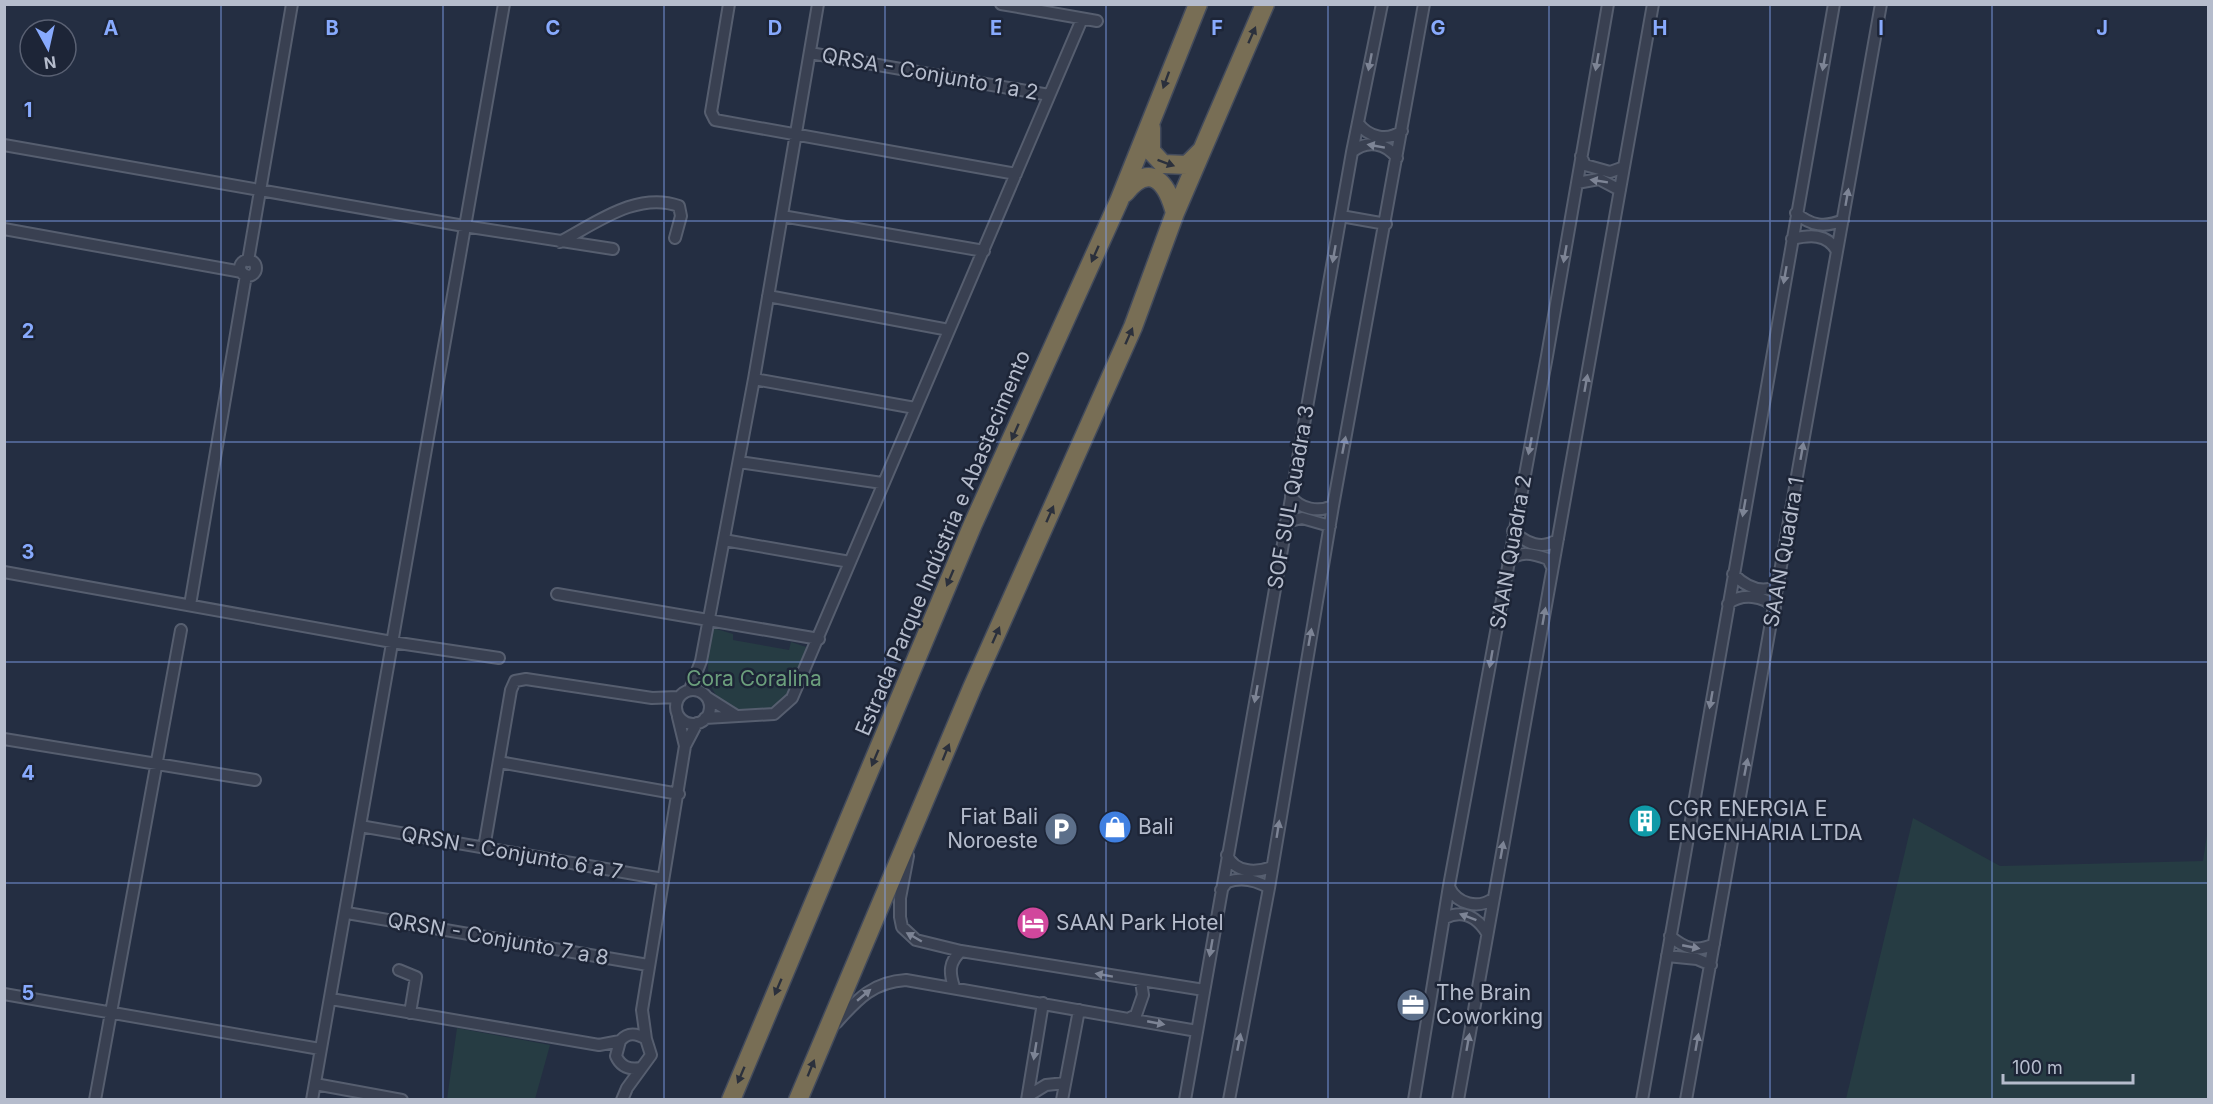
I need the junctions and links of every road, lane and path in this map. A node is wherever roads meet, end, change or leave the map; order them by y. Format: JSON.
{"nodes":[{"id":1,"x":292,"y":4,"type":"edge"},
{"id":2,"x":504,"y":4,"type":"edge"},
{"id":3,"x":729,"y":4,"type":"edge"},
{"id":4,"x":818,"y":4,"type":"edge"},
{"id":5,"x":1001,"y":4,"type":"edge"},
{"id":6,"x":1198,"y":4,"type":"edge"},
{"id":7,"x":1265,"y":4,"type":"edge"},
{"id":8,"x":1382,"y":4,"type":"edge"},
{"id":9,"x":1424,"y":4,"type":"edge"},
{"id":10,"x":1608,"y":4,"type":"edge"},
{"id":11,"x":1653,"y":4,"type":"edge"},
{"id":12,"x":1834,"y":4,"type":"edge"},
{"id":13,"x":1881,"y":4,"type":"edge"},
{"id":14,"x":1082,"y":19,"type":"junction"},
{"id":15,"x":1096,"y":21,"type":"dead end"},
{"id":16,"x":810,"y":53,"type":"junction"},
{"id":17,"x":1049,"y":96,"type":"junction"},
{"id":18,"x":1152,"y":120,"type":"junction"},
{"id":19,"x":1358,"y":123,"type":"junction"},
{"id":20,"x":1402,"y":131,"type":"junction"},
{"id":21,"x":796,"y":136,"type":"junction"},
{"id":22,"x":1208,"y":143,"type":"junction"},
{"id":23,"x":4,"y":145,"type":"edge"},
{"id":24,"x":1352,"y":152,"type":"junction"},
{"id":25,"x":1581,"y":156,"type":"junction"},
{"id":26,"x":1397,"y":158,"type":"junction"},
{"id":27,"x":1624,"y":167,"type":"junction"},
{"id":28,"x":1016,"y":174,"type":"junction"},
{"id":29,"x":1577,"y":183,"type":"junction"},
{"id":30,"x":259,"y":190,"type":"junction"},
{"id":31,"x":1620,"y":190,"type":"junction"},
{"id":32,"x":1119,"y":201,"type":"junction"},
{"id":33,"x":1175,"y":213,"type":"junction"},
{"id":34,"x":1796,"y":213,"type":"junction"},
{"id":35,"x":782,"y":216,"type":"junction"},
{"id":36,"x":1341,"y":216,"type":"junction"},
{"id":37,"x":1843,"y":220,"type":"junction"},
{"id":38,"x":1386,"y":224,"type":"junction"},
{"id":39,"x":464,"y":226,"type":"junction"},
{"id":40,"x":4,"y":229,"type":"edge"},
{"id":41,"x":675,"y":238,"type":"dead end"},
{"id":42,"x":1792,"y":239,"type":"junction"},
{"id":43,"x":560,"y":242,"type":"junction"},
{"id":44,"x":613,"y":249,"type":"dead end"},
{"id":45,"x":1837,"y":250,"type":"junction"},
{"id":46,"x":984,"y":251,"type":"junction"},
{"id":47,"x":244,"y":274,"type":"junction"},
{"id":48,"x":768,"y":296,"type":"junction"},
{"id":49,"x":949,"y":330,"type":"junction"},
{"id":50,"x":754,"y":379,"type":"junction"},
{"id":51,"x":915,"y":408,"type":"junction"},
{"id":52,"x":739,"y":462,"type":"junction"},
{"id":53,"x":882,"y":483,"type":"junction"},
{"id":54,"x":1291,"y":496,"type":"junction"},
{"id":55,"x":1333,"y":506,"type":"junction"},
{"id":56,"x":1286,"y":522,"type":"junction"},
{"id":57,"x":1330,"y":526,"type":"junction"},
{"id":58,"x":1513,"y":531,"type":"junction"},
{"id":59,"x":1558,"y":539,"type":"junction"},
{"id":60,"x":724,"y":540,"type":"junction"},
{"id":61,"x":850,"y":562,"type":"junction"},
{"id":62,"x":1508,"y":563,"type":"junction"},
{"id":63,"x":1552,"y":567,"type":"junction"},
{"id":64,"x":4,"y":572,"type":"edge"},
{"id":65,"x":1733,"y":574,"type":"junction"},
{"id":66,"x":1779,"y":585,"type":"junction"},
{"id":67,"x":557,"y":594,"type":"dead end"},
{"id":68,"x":1728,"y":603,"type":"junction"},
{"id":69,"x":190,"y":605,"type":"junction"},
{"id":70,"x":1775,"y":608,"type":"junction"},
{"id":71,"x":708,"y":620,"type":"junction"},
{"id":72,"x":181,"y":630,"type":"dead end"},
{"id":73,"x":819,"y":639,"type":"junction"},
{"id":74,"x":392,"y":642,"type":"junction"},
{"id":75,"x":499,"y":658,"type":"dead end"},
{"id":76,"x":701,"y":661,"type":"junction"},
{"id":77,"x":690,"y":689,"type":"junction"},
{"id":78,"x":706,"y":696,"type":"junction"},
{"id":79,"x":678,"y":697,"type":"junction"},
{"id":80,"x":652,"y":698,"type":"junction"},
{"id":81,"x":677,"y":715,"type":"junction"},
{"id":82,"x":735,"y":715,"type":"junction"},
{"id":83,"x":701,"y":721,"type":"junction"},
{"id":84,"x":4,"y":739,"type":"edge"},
{"id":85,"x":685,"y":746,"type":"junction"},
{"id":86,"x":500,"y":762,"type":"junction"},
{"id":87,"x":157,"y":764,"type":"junction"},
{"id":88,"x":255,"y":780,"type":"dead end"},
{"id":89,"x":679,"y":794,"type":"junction"},
{"id":90,"x":360,"y":826,"type":"junction"},
{"id":91,"x":914,"y":831,"type":"junction"},
{"id":92,"x":484,"y":848,"type":"junction"},
{"id":93,"x":1227,"y":855,"type":"junction"},
{"id":94,"x":1272,"y":867,"type":"junction"},
{"id":95,"x":663,"y":879,"type":"junction"},
{"id":96,"x":1449,"y":886,"type":"junction"},
{"id":97,"x":1269,"y":888,"type":"junction"},
{"id":98,"x":1221,"y":890,"type":"junction"},
{"id":99,"x":1494,"y":898,"type":"junction"},
{"id":100,"x":347,"y":913,"type":"junction"},
{"id":101,"x":1445,"y":918,"type":"junction"},
{"id":102,"x":1487,"y":933,"type":"junction"},
{"id":103,"x":1670,"y":936,"type":"junction"},
{"id":104,"x":1714,"y":944,"type":"junction"},
{"id":105,"x":961,"y":951,"type":"junction"},
{"id":106,"x":1667,"y":956,"type":"junction"},
{"id":107,"x":648,"y":965,"type":"junction"},
{"id":108,"x":1711,"y":965,"type":"junction"},
{"id":109,"x":399,"y":970,"type":"dead end"},
{"id":110,"x":1141,"y":981,"type":"junction"},
{"id":111,"x":954,"y":987,"type":"junction"},
{"id":112,"x":1204,"y":990,"type":"junction"},
{"id":113,"x":4,"y":994,"type":"edge"},
{"id":114,"x":331,"y":999,"type":"junction"},
{"id":115,"x":1043,"y":1003,"type":"junction"},
{"id":116,"x":642,"y":1010,"type":"junction"},
{"id":117,"x":1079,"y":1010,"type":"junction"},
{"id":118,"x":110,"y":1013,"type":"junction"},
{"id":119,"x":410,"y":1013,"type":"junction"},
{"id":120,"x":1130,"y":1018,"type":"junction"},
{"id":121,"x":1197,"y":1031,"type":"junction"},
{"id":122,"x":823,"y":1037,"type":"junction"},
{"id":123,"x":624,"y":1038,"type":"junction"},
{"id":124,"x":646,"y":1039,"type":"junction"},
{"id":125,"x":599,"y":1045,"type":"junction"},
{"id":126,"x":321,"y":1049,"type":"junction"},
{"id":127,"x":616,"y":1056,"type":"junction"},
{"id":128,"x":623,"y":1066,"type":"junction"},
{"id":129,"x":641,"y":1068,"type":"junction"},
{"id":130,"x":1065,"y":1083,"type":"junction"},
{"id":131,"x":315,"y":1084,"type":"junction"},
{"id":132,"x":627,"y":1088,"type":"junction"},
{"id":133,"x":1028,"y":1098,"type":"edge"},
{"id":134,"x":95,"y":1100,"type":"edge"},
{"id":135,"x":312,"y":1100,"type":"edge"},
{"id":136,"x":402,"y":1100,"type":"edge"},
{"id":137,"x":622,"y":1100,"type":"edge"},
{"id":138,"x":730,"y":1100,"type":"edge"},
{"id":139,"x":798,"y":1100,"type":"edge"},
{"id":140,"x":1062,"y":1100,"type":"edge"},
{"id":141,"x":1185,"y":1100,"type":"edge"},
{"id":142,"x":1229,"y":1100,"type":"edge"},
{"id":143,"x":1414,"y":1100,"type":"edge"},
{"id":144,"x":1458,"y":1100,"type":"edge"},
{"id":145,"x":1642,"y":1100,"type":"edge"},
{"id":146,"x":1686,"y":1100,"type":"edge"}],
"edges":[{"from":1,"to":30,"type":"street"},
{"from":2,"to":39,"type":"street"},
{"from":3,"to":21,"type":"street"},
{"from":4,"to":16,"type":"street"},
{"from":5,"to":14,"type":"street"},
{"from":6,"to":18,"type":"highway","name":"Estrada Parque Indústria e Abastecimento","one_way":true},
{"from":22,"to":7,"type":"highway","one_way":true},
{"from":8,"to":19,"type":"street","name":"SOF SUL Quadra 3","one_way":true},
{"from":9,"to":20,"type":"street"},
{"from":10,"to":25,"type":"street","name":"SAAN Quadra 2","one_way":true},
{"from":11,"to":27,"type":"street"},
{"from":12,"to":34,"type":"street","one_way":true},
{"from":37,"to":13,"type":"street","name":"SAAN Quadra 1","one_way":true},
{"from":14,"to":15,"type":"street"},
{"from":14,"to":17,"type":"street"},
{"from":16,"to":17,"type":"street","name":"QRSA - Conjunto 1 a 2"},
{"from":16,"to":21,"type":"street"},
{"from":17,"to":28,"type":"street"},
{"from":18,"to":22,"type":"highway","one_way":true},
{"from":18,"to":32,"type":"highway","name":"Estrada Parque Indústria e Abastecimento"},
{"from":19,"to":20,"type":"street"},
{"from":19,"to":24,"type":"street","name":"SOF SUL Quadra 3"},
{"from":20,"to":26,"type":"street"},
{"from":21,"to":28,"type":"street"},
{"from":21,"to":35,"type":"street"},
{"from":22,"to":33,"type":"highway"},
{"from":23,"to":30,"type":"street"},
{"from":26,"to":24,"type":"street","one_way":true},
{"from":24,"to":36,"type":"street","name":"SOF SUL Quadra 3"},
{"from":25,"to":27,"type":"street"},
{"from":25,"to":29,"type":"street","name":"SAAN Quadra 2"},
{"from":26,"to":38,"type":"street"},
{"from":27,"to":31,"type":"street"},
{"from":28,"to":46,"type":"street"},
{"from":31,"to":29,"type":"street","one_way":true},
{"from":29,"to":58,"type":"street","name":"SAAN Quadra 2","one_way":true},
{"from":30,"to":39,"type":"street"},
{"from":30,"to":47,"type":"street"},
{"from":59,"to":31,"type":"street","one_way":true},
{"from":32,"to":33,"type":"highway"},
{"from":32,"to":138,"type":"highway","name":"Estrada Parque Indústria e Abastecimento","one_way":true},
{"from":91,"to":33,"type":"highway","one_way":true},
{"from":34,"to":37,"type":"street"},
{"from":34,"to":42,"type":"street"},
{"from":35,"to":46,"type":"street"},
{"from":35,"to":48,"type":"street"},
{"from":36,"to":38,"type":"street"},
{"from":36,"to":54,"type":"street","name":"SOF SUL Quadra 3","one_way":true},
{"from":37,"to":45,"type":"street","name":"SAAN Quadra 1"},
{"from":55,"to":38,"type":"street","one_way":true},
{"from":39,"to":43,"type":"street"},
{"from":39,"to":74,"type":"street"},
{"from":40,"to":47,"type":"street"},
{"from":41,"to":43,"type":"street"},
{"from":42,"to":45,"type":"street"},
{"from":42,"to":65,"type":"street","one_way":true},
{"from":43,"to":44,"type":"street"},
{"from":66,"to":45,"type":"street","name":"SAAN Quadra 1","one_way":true},
{"from":46,"to":49,"type":"street"},
{"from":47,"to":69,"type":"street"},
{"from":48,"to":49,"type":"street"},
{"from":48,"to":50,"type":"street"},
{"from":49,"to":51,"type":"street"},
{"from":50,"to":51,"type":"street"},
{"from":50,"to":52,"type":"street"},
{"from":51,"to":53,"type":"street"},
{"from":52,"to":53,"type":"street"},
{"from":52,"to":60,"type":"street"},
{"from":53,"to":61,"type":"street"},
{"from":54,"to":55,"type":"street"},
{"from":54,"to":56,"type":"street","name":"SOF SUL Quadra 3"},
{"from":55,"to":57,"type":"street"},
{"from":56,"to":57,"type":"street"},
{"from":56,"to":93,"type":"street","name":"SOF SUL Quadra 3","one_way":true},
{"from":94,"to":57,"type":"street","one_way":true},
{"from":58,"to":59,"type":"street"},
{"from":58,"to":62,"type":"street","name":"SAAN Quadra 2"},
{"from":59,"to":63,"type":"street"},
{"from":60,"to":61,"type":"street"},
{"from":60,"to":71,"type":"street"},
{"from":61,"to":73,"type":"street"},
{"from":62,"to":63,"type":"street"},
{"from":62,"to":96,"type":"street","name":"SAAN Quadra 2","one_way":true},
{"from":99,"to":63,"type":"street","one_way":true},
{"from":64,"to":69,"type":"street"},
{"from":65,"to":66,"type":"street"},
{"from":65,"to":68,"type":"street"},
{"from":66,"to":70,"type":"street","name":"SAAN Quadra 1"},
{"from":67,"to":71,"type":"street"},
{"from":68,"to":70,"type":"street"},
{"from":68,"to":103,"type":"street","one_way":true},
{"from":69,"to":74,"type":"street"},
{"from":104,"to":70,"type":"street","name":"SAAN Quadra 1","one_way":true},
{"from":71,"to":73,"type":"street"},
{"from":71,"to":76,"type":"street"},
{"from":72,"to":87,"type":"street"},
{"from":73,"to":82,"type":"street"},
{"from":74,"to":75,"type":"street"},
{"from":74,"to":90,"type":"street"},
{"from":76,"to":77,"type":"street"},
{"from":76,"to":78,"type":"street"},
{"from":77,"to":78,"type":"street"},
{"from":77,"to":79,"type":"street"},
{"from":78,"to":82,"type":"street"},
{"from":78,"to":83,"type":"street"},
{"from":79,"to":80,"type":"street"},
{"from":79,"to":81,"type":"street"},
{"from":80,"to":81,"type":"street"},
{"from":80,"to":86,"type":"street"},
{"from":81,"to":83,"type":"street"},
{"from":81,"to":85,"type":"street"},
{"from":82,"to":83,"type":"street"},
{"from":83,"to":85,"type":"street"},
{"from":84,"to":87,"type":"street"},
{"from":85,"to":89,"type":"street"},
{"from":86,"to":89,"type":"street"},
{"from":86,"to":92,"type":"street"},
{"from":87,"to":88,"type":"street"},
{"from":87,"to":118,"type":"street"},
{"from":89,"to":95,"type":"street"},
{"from":90,"to":92,"type":"street","name":"QRSN - Conjunto 6 a 7"},
{"from":90,"to":100,"type":"street"},
{"from":105,"to":91,"type":"street","one_way":true},
{"from":91,"to":122,"type":"highway"},
{"from":92,"to":95,"type":"street","name":"QRSN - Conjunto 6 a 7"},
{"from":93,"to":94,"type":"street"},
{"from":93,"to":98,"type":"street","name":"SOF SUL Quadra 3"},
{"from":94,"to":97,"type":"street"},
{"from":95,"to":107,"type":"street"},
{"from":96,"to":99,"type":"street"},
{"from":96,"to":101,"type":"street","name":"SAAN Quadra 2"},
{"from":97,"to":98,"type":"street"},
{"from":142,"to":97,"type":"street","one_way":true},
{"from":98,"to":112,"type":"street","name":"SOF SUL Quadra 3","one_way":true},
{"from":99,"to":102,"type":"street"},
{"from":100,"to":107,"type":"street","name":"QRSN - Conjunto 7 a 8"},
{"from":100,"to":114,"type":"street"},
{"from":102,"to":101,"type":"street","one_way":true},
{"from":101,"to":143,"type":"street","name":"SAAN Quadra 2"},
{"from":144,"to":102,"type":"street","one_way":true},
{"from":103,"to":104,"type":"street","one_way":true},
{"from":103,"to":106,"type":"street"},
{"from":104,"to":108,"type":"street","name":"SAAN Quadra 1"},
{"from":110,"to":105,"type":"street","one_way":true},
{"from":105,"to":111,"type":"street"},
{"from":106,"to":108,"type":"street"},
{"from":106,"to":145,"type":"street"},
{"from":107,"to":116,"type":"street"},
{"from":146,"to":108,"type":"street","name":"SAAN Quadra 1","one_way":true},
{"from":109,"to":119,"type":"street"},
{"from":110,"to":112,"type":"street"},
{"from":110,"to":120,"type":"street"},
{"from":111,"to":115,"type":"street"},
{"from":122,"to":111,"type":"street","one_way":true},
{"from":112,"to":121,"type":"street","name":"SOF SUL Quadra 3"},
{"from":113,"to":118,"type":"street"},
{"from":114,"to":119,"type":"street"},
{"from":114,"to":126,"type":"street"},
{"from":115,"to":117,"type":"street"},
{"from":115,"to":133,"type":"street","one_way":true},
{"from":116,"to":123,"type":"street"},
{"from":116,"to":124,"type":"street"},
{"from":117,"to":120,"type":"street"},
{"from":117,"to":130,"type":"street"},
{"from":118,"to":126,"type":"street"},
{"from":118,"to":134,"type":"street"},
{"from":119,"to":125,"type":"street"},
{"from":120,"to":121,"type":"street","one_way":true},
{"from":121,"to":141,"type":"street","name":"SOF SUL Quadra 3"},
{"from":139,"to":122,"type":"highway","one_way":true},
{"from":123,"to":124,"type":"street"},
{"from":123,"to":125,"type":"street"},
{"from":123,"to":127,"type":"street"},
{"from":124,"to":129,"type":"street"},
{"from":125,"to":127,"type":"street"},
{"from":126,"to":131,"type":"street"},
{"from":127,"to":128,"type":"street"},
{"from":128,"to":129,"type":"street"},
{"from":128,"to":132,"type":"street"},
{"from":129,"to":132,"type":"street"},
{"from":130,"to":133,"type":"street"},
{"from":130,"to":140,"type":"street"},
{"from":131,"to":135,"type":"street"},
{"from":131,"to":136,"type":"street"},
{"from":132,"to":137,"type":"street"}]}
